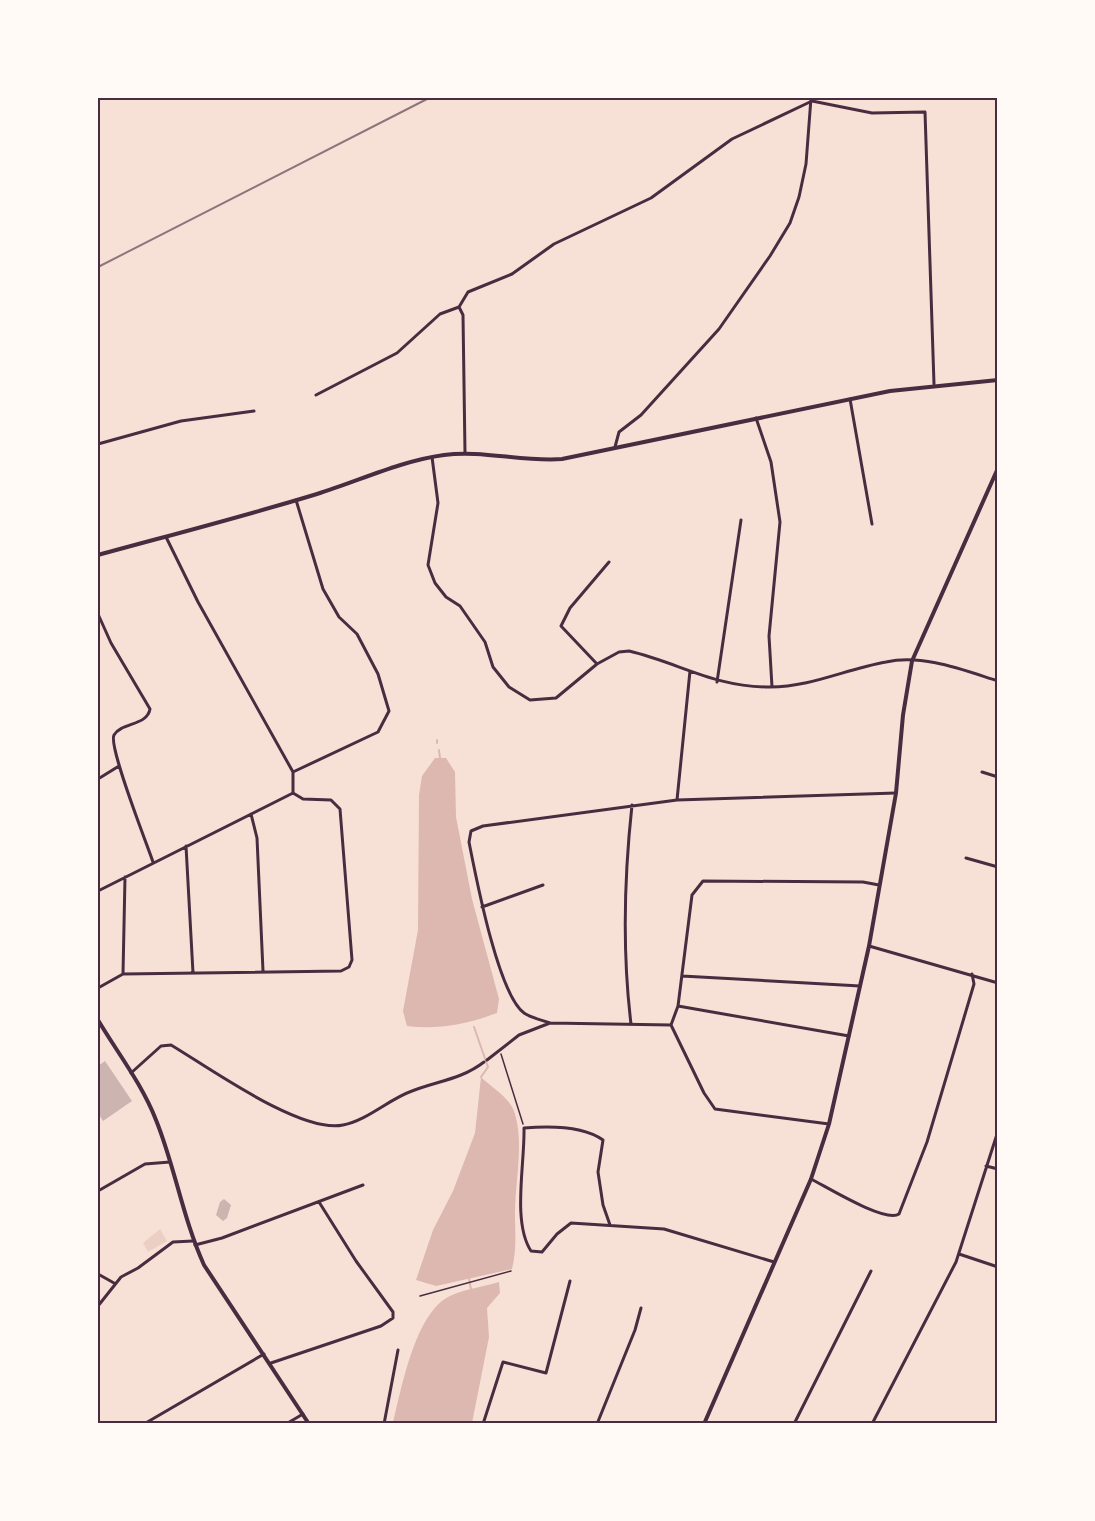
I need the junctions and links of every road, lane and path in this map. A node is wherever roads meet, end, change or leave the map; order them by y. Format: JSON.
{"nodes":[{"id":1,"x":811,"y":99,"type":"edge"},
{"id":2,"x":459,"y":307,"type":"junction"},
{"id":3,"x":998,"y":380,"type":"edge"},
{"id":4,"x":934,"y":384,"type":"junction"},
{"id":5,"x":316,"y":395,"type":"dead end"},
{"id":6,"x":850,"y":399,"type":"junction"},
{"id":7,"x":254,"y":411,"type":"dead end"},
{"id":8,"x":756,"y":418,"type":"junction"},
{"id":9,"x":98,"y":444,"type":"edge"},
{"id":10,"x":615,"y":447,"type":"junction"},
{"id":11,"x":465,"y":453,"type":"junction"},
{"id":12,"x":432,"y":457,"type":"junction"},
{"id":13,"x":998,"y":468,"type":"edge"},
{"id":14,"x":296,"y":500,"type":"junction"},
{"id":15,"x":741,"y":519,"type":"dead end"},
{"id":16,"x":872,"y":524,"type":"dead end"},
{"id":17,"x":166,"y":537,"type":"junction"},
{"id":18,"x":98,"y":555,"type":"edge"},
{"id":19,"x":609,"y":562,"type":"dead end"},
{"id":20,"x":98,"y":614,"type":"edge"},
{"id":21,"x":912,"y":661,"type":"junction"},
{"id":22,"x":597,"y":664,"type":"junction"},
{"id":23,"x":690,"y":671,"type":"junction"},
{"id":24,"x":998,"y":681,"type":"edge"},
{"id":25,"x":717,"y":682,"type":"junction"},
{"id":26,"x":772,"y":687,"type":"junction"},
{"id":27,"x":119,"y":766,"type":"junction"},
{"id":28,"x":293,"y":772,"type":"junction"},
{"id":29,"x":982,"y":772,"type":"dead end"},
{"id":30,"x":998,"y":777,"type":"edge"},
{"id":31,"x":98,"y":779,"type":"edge"},
{"id":32,"x":293,"y":793,"type":"junction"},
{"id":33,"x":896,"y":793,"type":"junction"},
{"id":34,"x":677,"y":800,"type":"junction"},
{"id":35,"x":632,"y":805,"type":"junction"},
{"id":36,"x":251,"y":814,"type":"junction"},
{"id":37,"x":186,"y":845,"type":"junction"},
{"id":38,"x":966,"y":858,"type":"dead end"},
{"id":39,"x":153,"y":862,"type":"junction"},
{"id":40,"x":998,"y":867,"type":"edge"},
{"id":41,"x":125,"y":877,"type":"junction"},
{"id":42,"x":543,"y":885,"type":"dead end"},
{"id":43,"x":879,"y":885,"type":"junction"},
{"id":44,"x":98,"y":891,"type":"edge"},
{"id":45,"x":482,"y":907,"type":"junction"},
{"id":46,"x":869,"y":946,"type":"junction"},
{"id":47,"x":263,"y":971,"type":"junction"},
{"id":48,"x":193,"y":973,"type":"junction"},
{"id":49,"x":123,"y":974,"type":"junction"},
{"id":50,"x":972,"y":974,"type":"junction"},
{"id":51,"x":682,"y":976,"type":"junction"},
{"id":52,"x":998,"y":983,"type":"edge"},
{"id":53,"x":861,"y":986,"type":"junction"},
{"id":54,"x":98,"y":988,"type":"edge"},
{"id":55,"x":678,"y":1006,"type":"junction"},
{"id":56,"x":98,"y":1020,"type":"edge"},
{"id":57,"x":550,"y":1023,"type":"junction"},
{"id":58,"x":631,"y":1024,"type":"junction"},
{"id":59,"x":671,"y":1025,"type":"junction"},
{"id":60,"x":849,"y":1036,"type":"junction"},
{"id":61,"x":499,"y":1050,"type":"junction"},
{"id":62,"x":131,"y":1073,"type":"junction"},
{"id":63,"x":829,"y":1124,"type":"junction"},
{"id":64,"x":524,"y":1128,"type":"junction"},
{"id":65,"x":998,"y":1131,"type":"edge"},
{"id":66,"x":171,"y":1162,"type":"junction"},
{"id":67,"x":986,"y":1166,"type":"junction"},
{"id":68,"x":998,"y":1168,"type":"edge"},
{"id":69,"x":812,"y":1179,"type":"junction"},
{"id":70,"x":363,"y":1185,"type":"dead end"},
{"id":71,"x":98,"y":1191,"type":"edge"},
{"id":72,"x":319,"y":1202,"type":"junction"},
{"id":73,"x":610,"y":1226,"type":"junction"},
{"id":74,"x":194,"y":1243,"type":"junction"},
{"id":75,"x":959,"y":1254,"type":"junction"},
{"id":76,"x":774,"y":1262,"type":"junction"},
{"id":77,"x":998,"y":1267,"type":"edge"},
{"id":78,"x":871,"y":1271,"type":"dead end"},
{"id":79,"x":511,"y":1272,"type":"dead end"},
{"id":80,"x":98,"y":1274,"type":"edge"},
{"id":81,"x":570,"y":1281,"type":"dead end"},
{"id":82,"x":114,"y":1283,"type":"junction"},
{"id":83,"x":420,"y":1296,"type":"dead end"},
{"id":84,"x":98,"y":1306,"type":"edge"},
{"id":85,"x":641,"y":1308,"type":"dead end"},
{"id":86,"x":398,"y":1350,"type":"dead end"},
{"id":87,"x":265,"y":1354,"type":"junction"},
{"id":88,"x":271,"y":1363,"type":"junction"},
{"id":89,"x":303,"y":1414,"type":"junction"},
{"id":90,"x":144,"y":1424,"type":"edge"},
{"id":91,"x":286,"y":1424,"type":"edge"},
{"id":92,"x":309,"y":1424,"type":"edge"},
{"id":93,"x":384,"y":1424,"type":"edge"},
{"id":94,"x":483,"y":1424,"type":"edge"},
{"id":95,"x":597,"y":1424,"type":"edge"},
{"id":96,"x":704,"y":1424,"type":"edge"},
{"id":97,"x":794,"y":1424,"type":"edge"},
{"id":98,"x":872,"y":1424,"type":"edge"}],
"edges":[{"from":1,"to":2,"type":"street"},
{"from":1,"to":4,"type":"street"},
{"from":1,"to":10,"type":"street"},
{"from":2,"to":5,"type":"street"},
{"from":2,"to":11,"type":"street"},
{"from":3,"to":4,"type":"street"},
{"from":4,"to":6,"type":"street"},
{"from":6,"to":8,"type":"street"},
{"from":6,"to":16,"type":"street"},
{"from":7,"to":9,"type":"street"},
{"from":8,"to":10,"type":"street"},
{"from":8,"to":26,"type":"street"},
{"from":10,"to":11,"type":"street"},
{"from":11,"to":12,"type":"street"},
{"from":12,"to":14,"type":"street"},
{"from":12,"to":22,"type":"street"},
{"from":13,"to":21,"type":"street"},
{"from":14,"to":17,"type":"street"},
{"from":14,"to":28,"type":"street"},
{"from":15,"to":25,"type":"street"},
{"from":17,"to":18,"type":"street"},
{"from":17,"to":28,"type":"street"},
{"from":19,"to":22,"type":"street"},
{"from":20,"to":27,"type":"street"},
{"from":21,"to":24,"type":"street"},
{"from":21,"to":26,"type":"street"},
{"from":21,"to":33,"type":"street"},
{"from":22,"to":23,"type":"street"},
{"from":23,"to":25,"type":"street"},
{"from":23,"to":34,"type":"street"},
{"from":25,"to":26,"type":"street"},
{"from":27,"to":31,"type":"street"},
{"from":27,"to":39,"type":"street"},
{"from":28,"to":32,"type":"street"},
{"from":29,"to":30,"type":"street"},
{"from":32,"to":36,"type":"street"},
{"from":32,"to":47,"type":"street"},
{"from":33,"to":34,"type":"street"},
{"from":33,"to":43,"type":"street"},
{"from":34,"to":35,"type":"street"},
{"from":35,"to":45,"type":"street"},
{"from":35,"to":58,"type":"street"},
{"from":36,"to":37,"type":"street"},
{"from":36,"to":47,"type":"street"},
{"from":37,"to":39,"type":"street"},
{"from":37,"to":48,"type":"street"},
{"from":38,"to":40,"type":"street"},
{"from":39,"to":41,"type":"street"},
{"from":41,"to":44,"type":"street"},
{"from":41,"to":49,"type":"street"},
{"from":42,"to":45,"type":"street"},
{"from":43,"to":46,"type":"street"},
{"from":43,"to":51,"type":"street"},
{"from":45,"to":57,"type":"street"},
{"from":46,"to":50,"type":"street"},
{"from":46,"to":53,"type":"street"},
{"from":47,"to":48,"type":"street"},
{"from":48,"to":49,"type":"street"},
{"from":49,"to":54,"type":"street"},
{"from":50,"to":52,"type":"street"},
{"from":50,"to":69,"type":"street"},
{"from":51,"to":53,"type":"street"},
{"from":51,"to":55,"type":"street"},
{"from":53,"to":60,"type":"street"},
{"from":55,"to":59,"type":"street"},
{"from":55,"to":60,"type":"street"},
{"from":56,"to":62,"type":"street"},
{"from":57,"to":58,"type":"street"},
{"from":57,"to":61,"type":"street"},
{"from":58,"to":59,"type":"street"},
{"from":59,"to":63,"type":"street"},
{"from":60,"to":63,"type":"street"},
{"from":61,"to":62,"type":"street"},
{"from":61,"to":64,"type":"path"},
{"from":62,"to":66,"type":"street"},
{"from":63,"to":69,"type":"street"},
{"from":64,"to":73,"type":"street"},
{"from":64,"to":73,"type":"street"},
{"from":65,"to":67,"type":"street"},
{"from":66,"to":71,"type":"street"},
{"from":66,"to":74,"type":"street"},
{"from":67,"to":68,"type":"street"},
{"from":67,"to":75,"type":"street"},
{"from":69,"to":76,"type":"street"},
{"from":70,"to":72,"type":"street"},
{"from":72,"to":74,"type":"street"},
{"from":72,"to":88,"type":"street"},
{"from":73,"to":76,"type":"street"},
{"from":74,"to":82,"type":"street"},
{"from":74,"to":87,"type":"street"},
{"from":75,"to":77,"type":"street"},
{"from":75,"to":98,"type":"street"},
{"from":76,"to":96,"type":"street"},
{"from":78,"to":97,"type":"street"},
{"from":79,"to":83,"type":"lane"},
{"from":80,"to":82,"type":"street"},
{"from":81,"to":94,"type":"street"},
{"from":82,"to":84,"type":"street"},
{"from":85,"to":95,"type":"street"},
{"from":86,"to":93,"type":"street"},
{"from":87,"to":88,"type":"street"},
{"from":87,"to":90,"type":"street"},
{"from":88,"to":89,"type":"street"},
{"from":89,"to":91,"type":"street"},
{"from":89,"to":92,"type":"street"}]}
